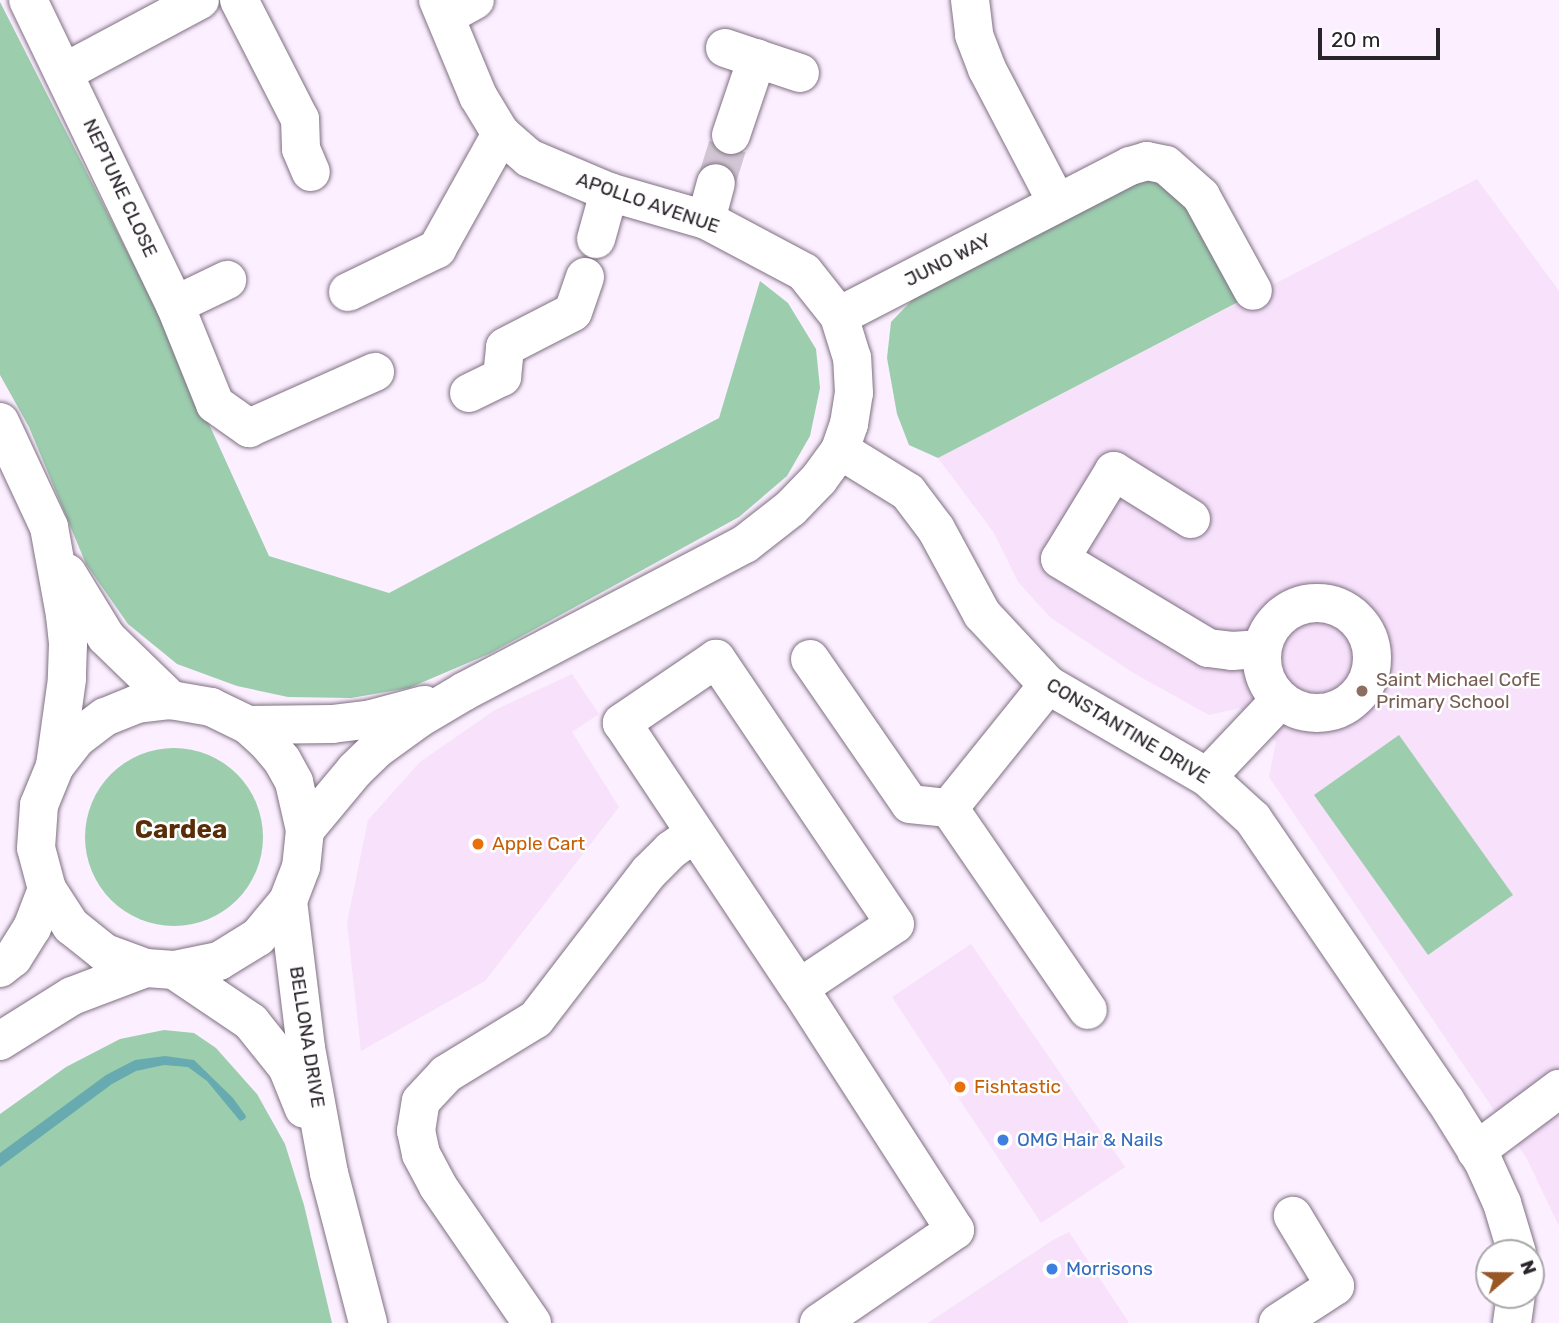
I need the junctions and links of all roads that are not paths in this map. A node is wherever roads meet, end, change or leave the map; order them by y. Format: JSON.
{"nodes":[{"id":1,"x":28,"y":0,"type":"edge"},
{"id":2,"x":200,"y":0,"type":"edge"},
{"id":3,"x":239,"y":0,"type":"edge"},
{"id":4,"x":970,"y":0,"type":"edge"},
{"id":5,"x":453,"y":5,"type":"edge"},
{"id":6,"x":65,"y":72,"type":"junction"},
{"id":7,"x":800,"y":73,"type":"dead end"},
{"id":8,"x":501,"y":134,"type":"junction"},
{"id":9,"x":730,"y":135,"type":"tunnel mouth"},
{"id":10,"x":311,"y":172,"type":"dead end"},
{"id":11,"x":716,"y":183,"type":"tunnel mouth"},
{"id":12,"x":609,"y":192,"type":"junction"},
{"id":13,"x":1070,"y":197,"type":"junction"},
{"id":14,"x":706,"y":220,"type":"junction"},
{"id":15,"x":596,"y":239,"type":"dead end"},
{"id":16,"x":585,"y":277,"type":"dead end"},
{"id":17,"x":227,"y":280,"type":"dead end"},
{"id":18,"x":1253,"y":291,"type":"dead end"},
{"id":19,"x":348,"y":292,"type":"dead end"},
{"id":20,"x":175,"y":304,"type":"junction"},
{"id":21,"x":839,"y":316,"type":"junction"},
{"id":22,"x":375,"y":372,"type":"dead end"},
{"id":23,"x":469,"y":393,"type":"dead end"},
{"id":24,"x":0,"y":422,"type":"edge"},
{"id":25,"x":840,"y":450,"type":"junction"},
{"id":26,"x":1191,"y":519,"type":"dead end"},
{"id":27,"x":53,"y":543,"type":"junction"},
{"id":28,"x":1262,"y":649,"type":"junction"},
{"id":29,"x":810,"y":659,"type":"dead end"},
{"id":30,"x":1048,"y":685,"type":"junction"},
{"id":31,"x":465,"y":691,"type":"junction"},
{"id":32,"x":171,"y":700,"type":"junction"},
{"id":33,"x":1280,"y":700,"type":"junction"},
{"id":34,"x":248,"y":725,"type":"junction"},
{"id":35,"x":55,"y":766,"type":"junction"},
{"id":36,"x":1207,"y":778,"type":"junction"},
{"id":37,"x":949,"y":808,"type":"junction"},
{"id":38,"x":305,"y":830,"type":"junction"},
{"id":39,"x":695,"y":833,"type":"junction"},
{"id":40,"x":47,"y":889,"type":"junction"},
{"id":41,"x":288,"y":901,"type":"junction"},
{"id":42,"x":0,"y":968,"type":"edge"},
{"id":43,"x":160,"y":969,"type":"junction"},
{"id":44,"x":799,"y":988,"type":"junction"},
{"id":45,"x":1088,"y":1010,"type":"dead end"},
{"id":46,"x":0,"y":1041,"type":"edge"},
{"id":47,"x":1559,"y":1089,"type":"edge"},
{"id":48,"x":1476,"y":1151,"type":"junction"},
{"id":49,"x":329,"y":1173,"type":"junction"},
{"id":50,"x":1293,"y":1216,"type":"dead end"},
{"id":51,"x":1513,"y":1239,"type":"edge"},
{"id":52,"x":368,"y":1323,"type":"edge"},
{"id":53,"x":532,"y":1323,"type":"edge"},
{"id":54,"x":819,"y":1323,"type":"edge"},
{"id":55,"x":1278,"y":1323,"type":"edge"}],
"edges":[{"from":1,"to":6,"type":"street","name":"NEPTUNE CLOSE"},
{"from":2,"to":6,"type":"street"},
{"from":3,"to":10,"type":"street"},
{"from":4,"to":13,"type":"street"},
{"from":5,"to":8,"type":"street","name":"APOLLO AVENUE"},
{"from":6,"to":20,"type":"street","name":"NEPTUNE CLOSE"},
{"from":7,"to":9,"type":"street"},
{"from":8,"to":12,"type":"street","name":"APOLLO AVENUE"},
{"from":8,"to":19,"type":"street"},
{"from":11,"to":14,"type":"street"},
{"from":12,"to":14,"type":"street","name":"APOLLO AVENUE"},
{"from":12,"to":15,"type":"street"},
{"from":13,"to":18,"type":"street","name":"JUNO WAY"},
{"from":13,"to":21,"type":"street","name":"JUNO WAY"},
{"from":14,"to":21,"type":"street","name":"APOLLO AVENUE"},
{"from":16,"to":23,"type":"street"},
{"from":17,"to":20,"type":"street"},
{"from":20,"to":22,"type":"street","name":"NEPTUNE CLOSE"},
{"from":21,"to":25,"type":"street","name":"APOLLO AVENUE"},
{"from":24,"to":27,"type":"street"},
{"from":25,"to":30,"type":"street","name":"CONSTANTINE DRIVE"},
{"from":25,"to":31,"type":"street","name":"APOLLO AVENUE"},
{"from":26,"to":28,"type":"street"},
{"from":27,"to":32,"type":"street"},
{"from":27,"to":35,"type":"street"},
{"from":28,"to":33,"type":"street"},
{"from":28,"to":33,"type":"street"},
{"from":29,"to":37,"type":"street"},
{"from":30,"to":36,"type":"street","name":"CONSTANTINE DRIVE"},
{"from":30,"to":37,"type":"street"},
{"from":31,"to":34,"type":"street","name":"APOLLO AVENUE"},
{"from":31,"to":38,"type":"street","name":"APOLLO AVENUE"},
{"from":32,"to":34,"type":"street"},
{"from":32,"to":35,"type":"street"},
{"from":33,"to":36,"type":"street"},
{"from":34,"to":38,"type":"street"},
{"from":35,"to":40,"type":"street","name":"BELLONA DRIVE"},
{"from":36,"to":48,"type":"street","name":"CONSTANTINE DRIVE"},
{"from":37,"to":45,"type":"street"},
{"from":38,"to":41,"type":"street"},
{"from":39,"to":44,"type":"street"},
{"from":39,"to":44,"type":"street"},
{"from":39,"to":53,"type":"street"},
{"from":40,"to":42,"type":"street"},
{"from":40,"to":43,"type":"street","name":"BELLONA DRIVE"},
{"from":41,"to":43,"type":"street"},
{"from":41,"to":49,"type":"street","name":"BELLONA DRIVE"},
{"from":43,"to":46,"type":"street"},
{"from":43,"to":49,"type":"street","name":"BELLONA DRIVE"},
{"from":44,"to":54,"type":"street"},
{"from":47,"to":48,"type":"street"},
{"from":48,"to":51,"type":"street","name":"CONSTANTINE DRIVE"},
{"from":49,"to":52,"type":"street","name":"BELLONA DRIVE"},
{"from":50,"to":55,"type":"street"}]}
